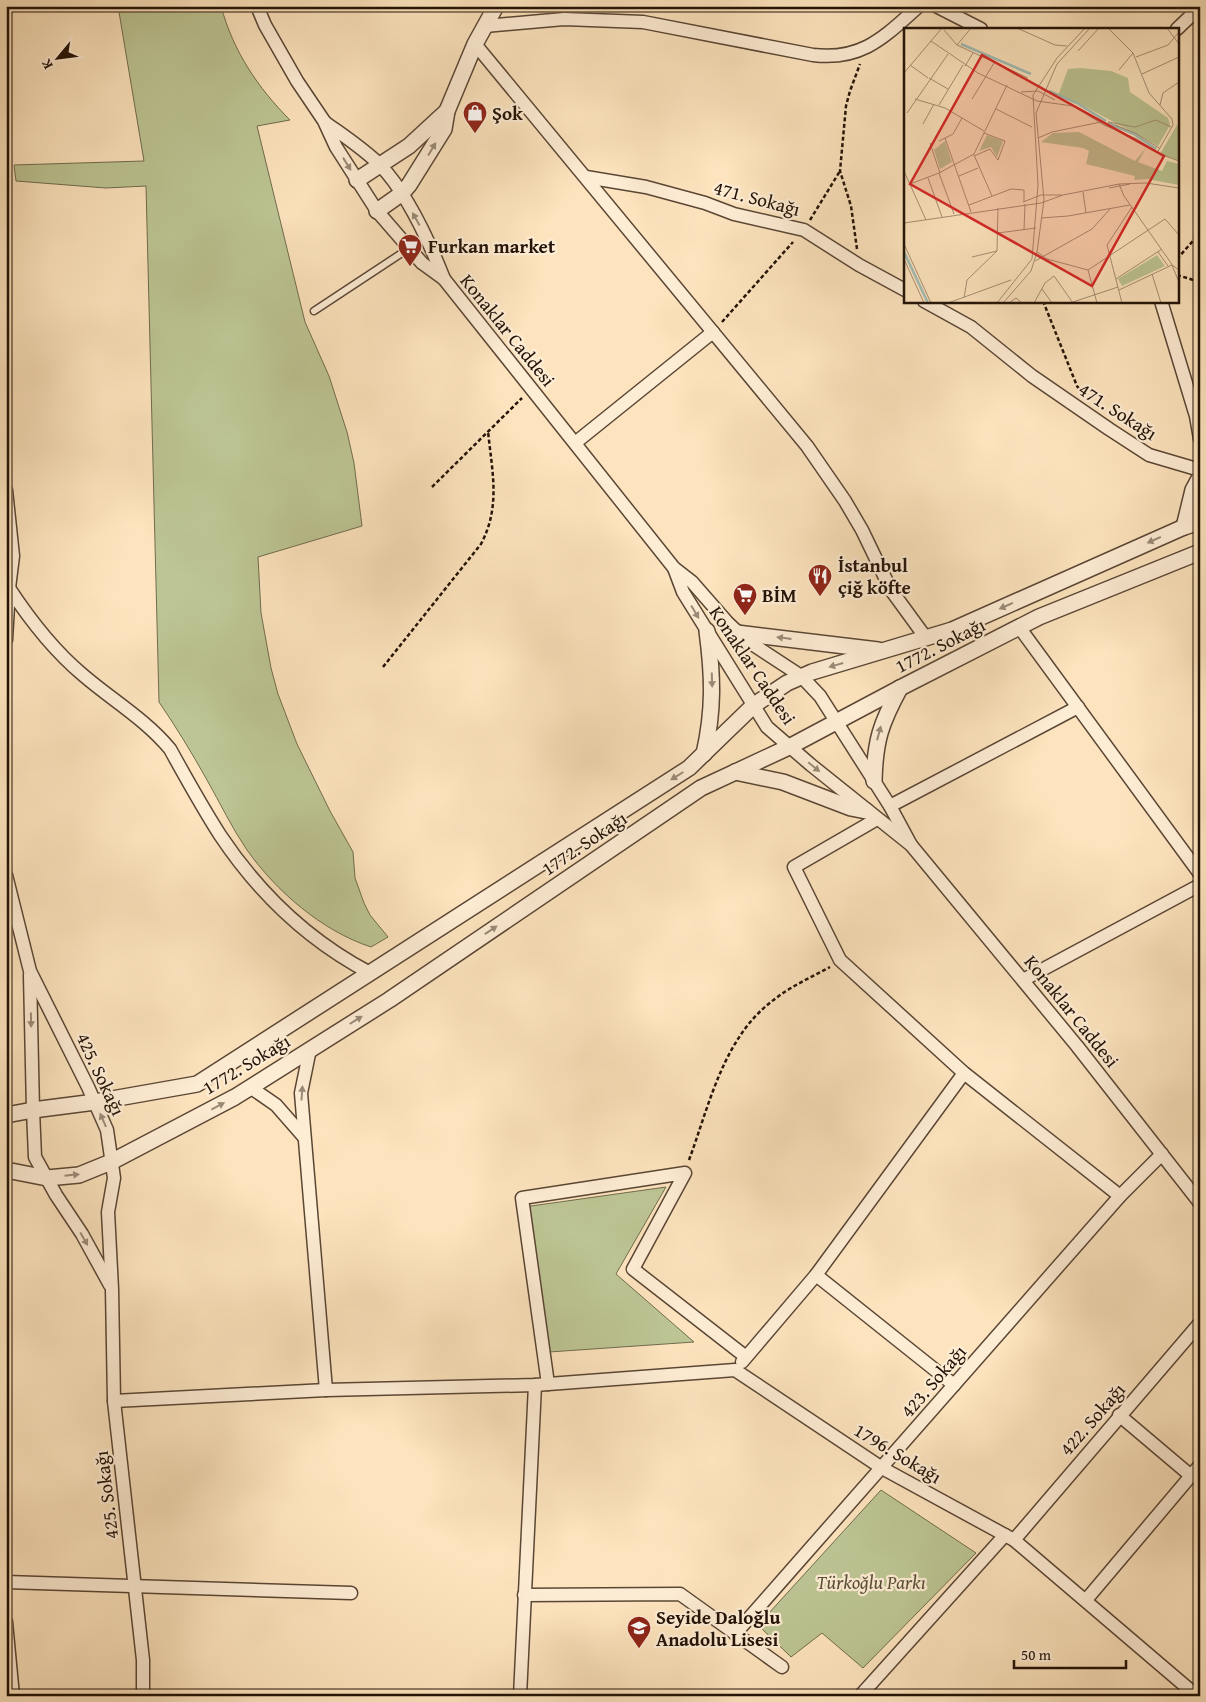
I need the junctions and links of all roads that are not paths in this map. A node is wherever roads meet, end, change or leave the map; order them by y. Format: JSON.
{"nodes":[{"id":1,"x":257,"y":6,"type":"edge"},
{"id":2,"x":496,"y":6,"type":"edge"},
{"id":3,"x":919,"y":6,"type":"edge"},
{"id":4,"x":936,"y":6,"type":"edge"},
{"id":5,"x":1200,"y":8,"type":"edge"},
{"id":6,"x":485,"y":26,"type":"junction"},
{"id":7,"x":979,"y":28,"type":"edge"},
{"id":8,"x":1178,"y":28,"type":"edge"},
{"id":9,"x":475,"y":44,"type":"junction"},
{"id":10,"x":447,"y":111,"type":"junction"},
{"id":11,"x":324,"y":121,"type":"junction"},
{"id":12,"x":379,"y":164,"type":"junction"},
{"id":13,"x":586,"y":177,"type":"junction"},
{"id":14,"x":357,"y":180,"type":"junction"},
{"id":15,"x":401,"y":194,"type":"junction"},
{"id":16,"x":377,"y":211,"type":"junction"},
{"id":17,"x":408,"y":249,"type":"junction"},
{"id":18,"x":444,"y":279,"type":"junction"},
{"id":19,"x":904,"y":289,"type":"edge"},
{"id":20,"x":926,"y":302,"type":"edge"},
{"id":21,"x":1161,"y":302,"type":"edge"},
{"id":22,"x":314,"y":311,"type":"dead end"},
{"id":23,"x":712,"y":332,"type":"junction"},
{"id":24,"x":1200,"y":439,"type":"edge"},
{"id":25,"x":575,"y":443,"type":"junction"},
{"id":26,"x":1200,"y":470,"type":"edge"},
{"id":27,"x":1200,"y":477,"type":"edge"},
{"id":28,"x":6,"y":490,"type":"edge"},
{"id":29,"x":1200,"y":522,"type":"edge"},
{"id":30,"x":1184,"y":527,"type":"junction"},
{"id":31,"x":1200,"y":552,"type":"edge"},
{"id":32,"x":10,"y":560,"type":"edge"},
{"id":33,"x":674,"y":568,"type":"junction"},
{"id":34,"x":9,"y":588,"type":"junction"},
{"id":35,"x":1019,"y":627,"type":"junction"},
{"id":36,"x":707,"y":632,"type":"junction"},
{"id":37,"x":737,"y":632,"type":"junction"},
{"id":38,"x":926,"y":638,"type":"junction"},
{"id":39,"x":6,"y":640,"type":"edge"},
{"id":40,"x":885,"y":651,"type":"junction"},
{"id":41,"x":801,"y":676,"type":"junction"},
{"id":42,"x":900,"y":688,"type":"junction"},
{"id":43,"x":754,"y":705,"type":"junction"},
{"id":44,"x":1078,"y":707,"type":"junction"},
{"id":45,"x":837,"y":720,"type":"junction"},
{"id":46,"x":789,"y":747,"type":"junction"},
{"id":47,"x":704,"y":754,"type":"junction"},
{"id":48,"x":735,"y":772,"type":"junction"},
{"id":49,"x":874,"y":781,"type":"junction"},
{"id":50,"x":890,"y":806,"type":"junction"},
{"id":51,"x":872,"y":814,"type":"junction"},
{"id":52,"x":911,"y":845,"type":"junction"},
{"id":53,"x":6,"y":874,"type":"edge"},
{"id":54,"x":1200,"y":874,"type":"edge"},
{"id":55,"x":1200,"y":885,"type":"edge"},
{"id":56,"x":30,"y":971,"type":"junction"},
{"id":57,"x":370,"y":972,"type":"junction"},
{"id":58,"x":1023,"y":980,"type":"junction"},
{"id":59,"x":310,"y":1049,"type":"junction"},
{"id":60,"x":964,"y":1073,"type":"junction"},
{"id":61,"x":250,"y":1087,"type":"junction"},
{"id":62,"x":95,"y":1102,"type":"junction"},
{"id":63,"x":33,"y":1110,"type":"junction"},
{"id":64,"x":6,"y":1115,"type":"edge"},
{"id":65,"x":304,"y":1137,"type":"junction"},
{"id":66,"x":1162,"y":1154,"type":"junction"},
{"id":67,"x":112,"y":1162,"type":"junction"},
{"id":68,"x":6,"y":1170,"type":"edge"},
{"id":69,"x":47,"y":1178,"type":"junction"},
{"id":70,"x":1120,"y":1196,"type":"junction"},
{"id":71,"x":1200,"y":1203,"type":"edge"},
{"id":72,"x":816,"y":1274,"type":"junction"},
{"id":73,"x":112,"y":1289,"type":"junction"},
{"id":74,"x":1200,"y":1323,"type":"edge"},
{"id":75,"x":746,"y":1357,"type":"junction"},
{"id":76,"x":735,"y":1370,"type":"junction"},
{"id":77,"x":541,"y":1384,"type":"junction"},
{"id":78,"x":954,"y":1385,"type":"junction"},
{"id":79,"x":326,"y":1390,"type":"junction"},
{"id":80,"x":114,"y":1401,"type":"junction"},
{"id":81,"x":1119,"y":1415,"type":"junction"},
{"id":82,"x":1200,"y":1464,"type":"edge"},
{"id":83,"x":882,"y":1468,"type":"junction"},
{"id":84,"x":1190,"y":1475,"type":"junction"},
{"id":85,"x":1009,"y":1538,"type":"junction"},
{"id":86,"x":6,"y":1582,"type":"edge"},
{"id":87,"x":135,"y":1586,"type":"junction"},
{"id":88,"x":351,"y":1593,"type":"dead end"},
{"id":89,"x":524,"y":1595,"type":"junction"},
{"id":90,"x":1086,"y":1600,"type":"junction"},
{"id":91,"x":6,"y":1622,"type":"edge"},
{"id":92,"x":735,"y":1634,"type":"junction"},
{"id":93,"x":782,"y":1667,"type":"dead end"},
{"id":94,"x":13,"y":1696,"type":"edge"},
{"id":95,"x":143,"y":1696,"type":"edge"},
{"id":96,"x":520,"y":1696,"type":"edge"},
{"id":97,"x":860,"y":1696,"type":"edge"},
{"id":98,"x":1197,"y":1696,"type":"edge"}],
"edges":[{"from":1,"to":11,"type":"street","name":"Konaklar Caddesi"},
{"from":2,"to":6,"type":"street"},
{"from":3,"to":6,"type":"street"},
{"from":4,"to":7,"type":"street"},
{"from":5,"to":8,"type":"street"},
{"from":6,"to":9,"type":"street"},
{"from":9,"to":10,"type":"street"},
{"from":9,"to":13,"type":"street"},
{"from":10,"to":12,"type":"street"},
{"from":15,"to":10,"type":"street","one_way":true},
{"from":11,"to":12,"type":"street","name":"Konaklar Caddesi"},
{"from":11,"to":14,"type":"street","name":"Konaklar Caddesi","one_way":true},
{"from":12,"to":14,"type":"street"},
{"from":12,"to":15,"type":"street","name":"Konaklar Caddesi"},
{"from":13,"to":19,"type":"street","name":"471. Sokağı"},
{"from":13,"to":23,"type":"street"},
{"from":14,"to":16,"type":"street","name":"Konaklar Caddesi"},
{"from":15,"to":16,"type":"street"},
{"from":18,"to":15,"type":"street","name":"Konaklar Caddesi","one_way":true},
{"from":16,"to":17,"type":"street","name":"Konaklar Caddesi"},
{"from":17,"to":18,"type":"street","name":"Konaklar Caddesi"},
{"from":17,"to":22,"type":"lane"},
{"from":18,"to":25,"type":"street","name":"Konaklar Caddesi"},
{"from":20,"to":26,"type":"street","name":"471. Sokağı"},
{"from":21,"to":24,"type":"street"},
{"from":23,"to":25,"type":"street"},
{"from":23,"to":38,"type":"street"},
{"from":25,"to":33,"type":"street","name":"Konaklar Caddesi"},
{"from":27,"to":30,"type":"street"},
{"from":28,"to":32,"type":"street"},
{"from":29,"to":30,"type":"street","name":"1772. Sokağı"},
{"from":30,"to":38,"type":"street","name":"1772. Sokağı","one_way":true},
{"from":31,"to":35,"type":"street","name":"1772. Sokağı"},
{"from":32,"to":34,"type":"street"},
{"from":33,"to":36,"type":"street","name":"Konaklar Caddesi","one_way":true},
{"from":33,"to":37,"type":"street","name":"Konaklar Caddesi"},
{"from":34,"to":39,"type":"street"},
{"from":34,"to":57,"type":"street"},
{"from":35,"to":42,"type":"street","name":"1772. Sokağı"},
{"from":35,"to":44,"type":"street"},
{"from":36,"to":43,"type":"street","name":"Konaklar Caddesi"},
{"from":36,"to":47,"type":"street","one_way":true},
{"from":40,"to":37,"type":"street","one_way":true},
{"from":37,"to":41,"type":"street","name":"Konaklar Caddesi"},
{"from":38,"to":40,"type":"street","name":"1772. Sokağı"},
{"from":40,"to":41,"type":"street","name":"1772. Sokağı","one_way":true},
{"from":41,"to":43,"type":"street","name":"1772. Sokağı"},
{"from":41,"to":45,"type":"street","name":"Konaklar Caddesi"},
{"from":42,"to":45,"type":"street","name":"1772. Sokağı"},
{"from":49,"to":42,"type":"street","one_way":true},
{"from":43,"to":46,"type":"street","name":"Konaklar Caddesi"},
{"from":43,"to":47,"type":"street","name":"1772. Sokağı"},
{"from":44,"to":50,"type":"street"},
{"from":44,"to":54,"type":"street"},
{"from":45,"to":46,"type":"street","name":"1772. Sokağı"},
{"from":45,"to":49,"type":"street","name":"Konaklar Caddesi"},
{"from":46,"to":48,"type":"street","name":"1772. Sokağı"},
{"from":46,"to":51,"type":"street","name":"Konaklar Caddesi","one_way":true},
{"from":47,"to":57,"type":"street","name":"1772. Sokağı","one_way":true},
{"from":48,"to":51,"type":"street"},
{"from":59,"to":48,"type":"street","name":"1772. Sokağı","one_way":true},
{"from":49,"to":50,"type":"street","name":"Konaklar Caddesi"},
{"from":50,"to":52,"type":"street","name":"Konaklar Caddesi"},
{"from":51,"to":52,"type":"street","name":"Konaklar Caddesi"},
{"from":51,"to":60,"type":"street"},
{"from":52,"to":58,"type":"street","name":"Konaklar Caddesi"},
{"from":53,"to":56,"type":"street","name":"425. Sokağı"},
{"from":55,"to":58,"type":"street"},
{"from":56,"to":62,"type":"street","name":"425. Sokağı"},
{"from":56,"to":63,"type":"street","name":"425. Sokağı","one_way":true},
{"from":57,"to":62,"type":"street","name":"1772. Sokağı"},
{"from":58,"to":66,"type":"street","name":"Konaklar Caddesi"},
{"from":59,"to":61,"type":"street","name":"1772. Sokağı"},
{"from":65,"to":59,"type":"street","one_way":true},
{"from":60,"to":70,"type":"street"},
{"from":60,"to":72,"type":"street"},
{"from":61,"to":65,"type":"street"},
{"from":67,"to":61,"type":"street","name":"1772. Sokağı","one_way":true},
{"from":62,"to":63,"type":"street","name":"1772. Sokağı"},
{"from":67,"to":62,"type":"street","name":"425. Sokağı","one_way":true},
{"from":63,"to":64,"type":"street","name":"1772. Sokağı"},
{"from":63,"to":69,"type":"street","name":"425. Sokağı"},
{"from":65,"to":79,"type":"street"},
{"from":66,"to":70,"type":"street","name":"423. Sokağı"},
{"from":66,"to":71,"type":"street","name":"Konaklar Caddesi"},
{"from":69,"to":67,"type":"street","name":"1772. Sokağı","one_way":true},
{"from":67,"to":73,"type":"street","name":"425. Sokağı"},
{"from":68,"to":69,"type":"street","name":"1772. Sokağı"},
{"from":69,"to":73,"type":"street","name":"425. Sokağı","one_way":true},
{"from":70,"to":78,"type":"street","name":"423. Sokağı"},
{"from":72,"to":75,"type":"street"},
{"from":72,"to":78,"type":"street"},
{"from":73,"to":80,"type":"street","name":"425. Sokağı"},
{"from":74,"to":81,"type":"street","name":"422. Sokağı"},
{"from":75,"to":76,"type":"street"},
{"from":75,"to":77,"type":"street"},
{"from":76,"to":77,"type":"street"},
{"from":76,"to":83,"type":"street","name":"1796. Sokağı"},
{"from":77,"to":79,"type":"street"},
{"from":77,"to":89,"type":"street"},
{"from":78,"to":83,"type":"street","name":"423. Sokağı"},
{"from":79,"to":80,"type":"street"},
{"from":80,"to":87,"type":"street","name":"425. Sokağı"},
{"from":81,"to":84,"type":"street"},
{"from":81,"to":85,"type":"street","name":"422. Sokağı"},
{"from":82,"to":84,"type":"street"},
{"from":83,"to":85,"type":"street","name":"1796. Sokağı"},
{"from":83,"to":92,"type":"street","name":"423. Sokağı"},
{"from":84,"to":90,"type":"street"},
{"from":85,"to":90,"type":"street","name":"1796. Sokağı"},
{"from":85,"to":97,"type":"street","name":"422. Sokağı"},
{"from":86,"to":87,"type":"street"},
{"from":87,"to":88,"type":"street"},
{"from":87,"to":95,"type":"street","name":"425. Sokağı"},
{"from":89,"to":92,"type":"street"},
{"from":89,"to":96,"type":"street"},
{"from":90,"to":98,"type":"street","name":"1796. Sokağı"},
{"from":91,"to":94,"type":"street"},
{"from":92,"to":93,"type":"street"}]}
